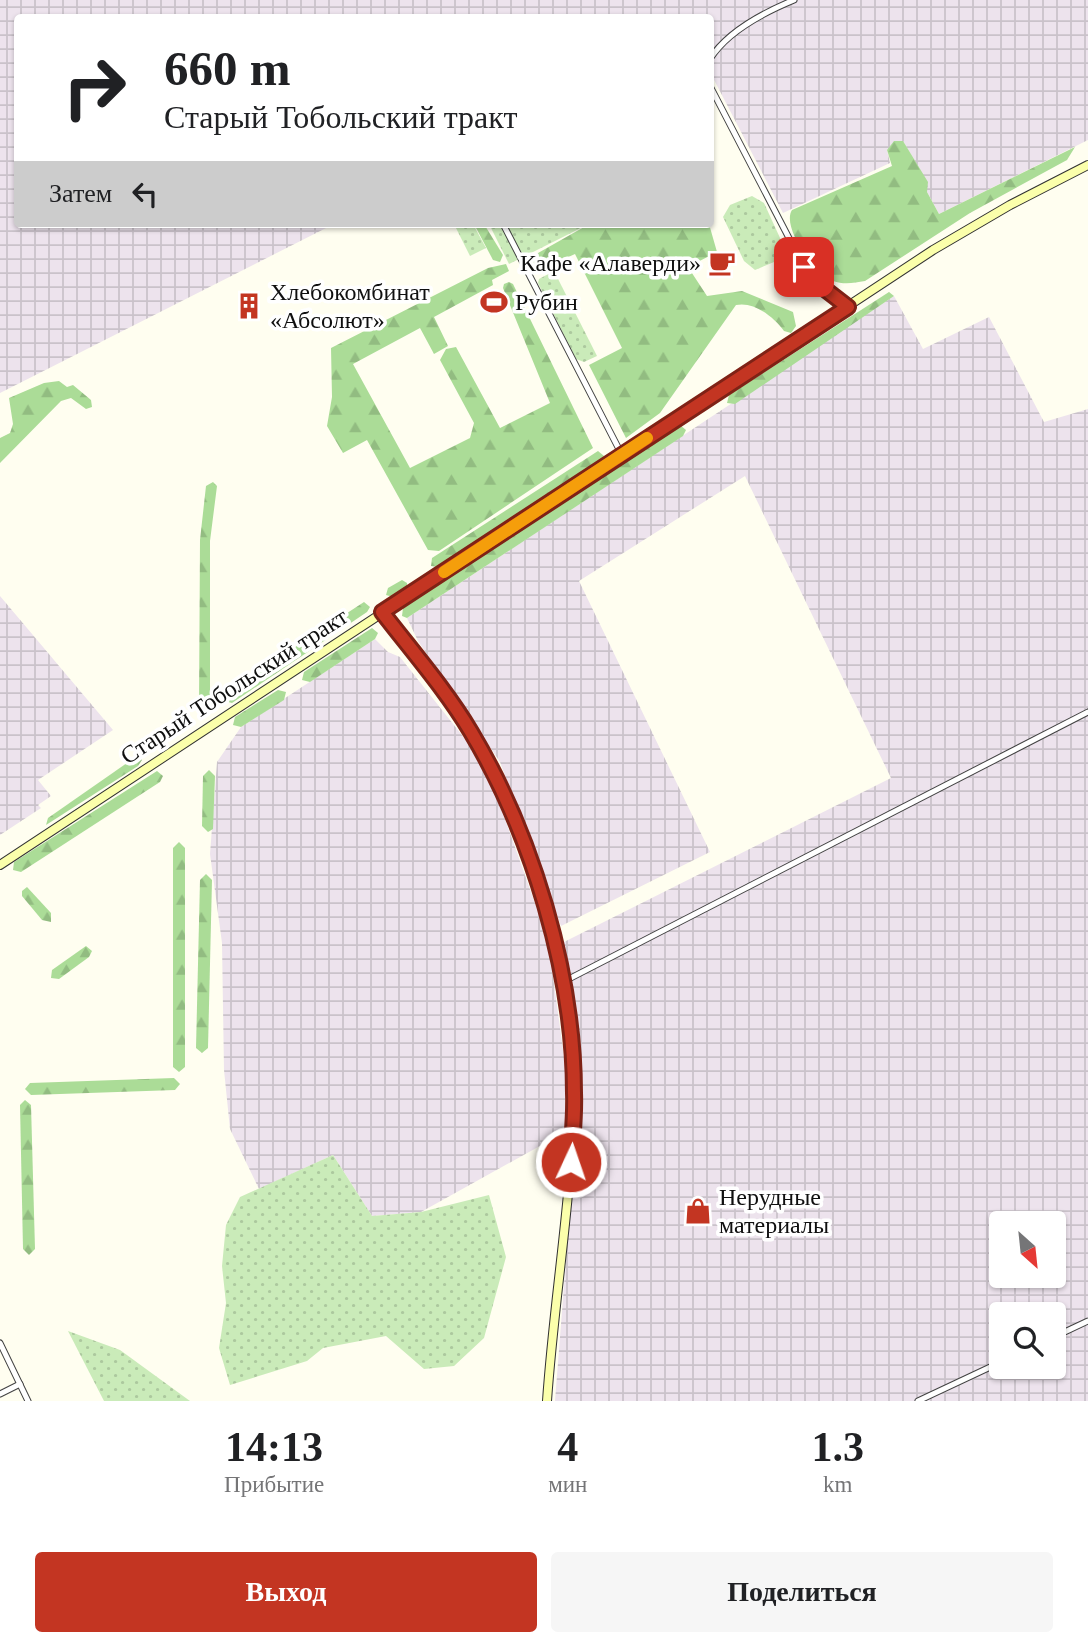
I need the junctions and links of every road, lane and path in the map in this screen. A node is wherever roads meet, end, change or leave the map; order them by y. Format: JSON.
{"nodes":[{"id":1,"x":794,"y":0,"type":"edge"},
{"id":2,"x":720,"y":46,"type":"junction"},
{"id":3,"x":714,"y":50,"type":"edge"},
{"id":4,"x":714,"y":54,"type":"edge"},
{"id":5,"x":714,"y":94,"type":"edge"},
{"id":6,"x":1088,"y":166,"type":"edge"},
{"id":7,"x":505,"y":228,"type":"edge"},
{"id":8,"x":848,"y":307,"type":"junction"},
{"id":9,"x":622,"y":455,"type":"junction"},
{"id":10,"x":382,"y":612,"type":"junction"},
{"id":11,"x":1088,"y":712,"type":"edge"},
{"id":12,"x":0,"y":865,"type":"edge"},
{"id":13,"x":561,"y":983,"type":"junction"},
{"id":14,"x":1088,"y":1321,"type":"edge"},
{"id":15,"x":1066,"y":1331,"type":"edge"},
{"id":16,"x":0,"y":1343,"type":"edge"},
{"id":17,"x":989,"y":1368,"type":"edge"},
{"id":18,"x":20,"y":1384,"type":"junction"},
{"id":19,"x":0,"y":1394,"type":"edge"},
{"id":20,"x":28,"y":1401,"type":"edge"},
{"id":21,"x":547,"y":1401,"type":"edge"},
{"id":22,"x":918,"y":1401,"type":"edge"}],
"edges":[{"from":1,"to":2,"type":"street"},
{"from":2,"to":3,"type":"street"},
{"from":2,"to":4,"type":"street"},
{"from":5,"to":8,"type":"street"},
{"from":6,"to":8,"type":"street","name":"Старый Тобольский тракт"},
{"from":7,"to":9,"type":"street"},
{"from":8,"to":9,"type":"street","name":"Старый Тобольский тракт"},
{"from":9,"to":10,"type":"street","name":"Старый Тобольский тракт"},
{"from":10,"to":12,"type":"street","name":"Старый Тобольский тракт"},
{"from":10,"to":13,"type":"street"},
{"from":11,"to":13,"type":"street"},
{"from":13,"to":21,"type":"street"},
{"from":14,"to":15,"type":"street"},
{"from":16,"to":18,"type":"street"},
{"from":17,"to":22,"type":"street"},
{"from":18,"to":19,"type":"street"},
{"from":18,"to":20,"type":"street"}]}
